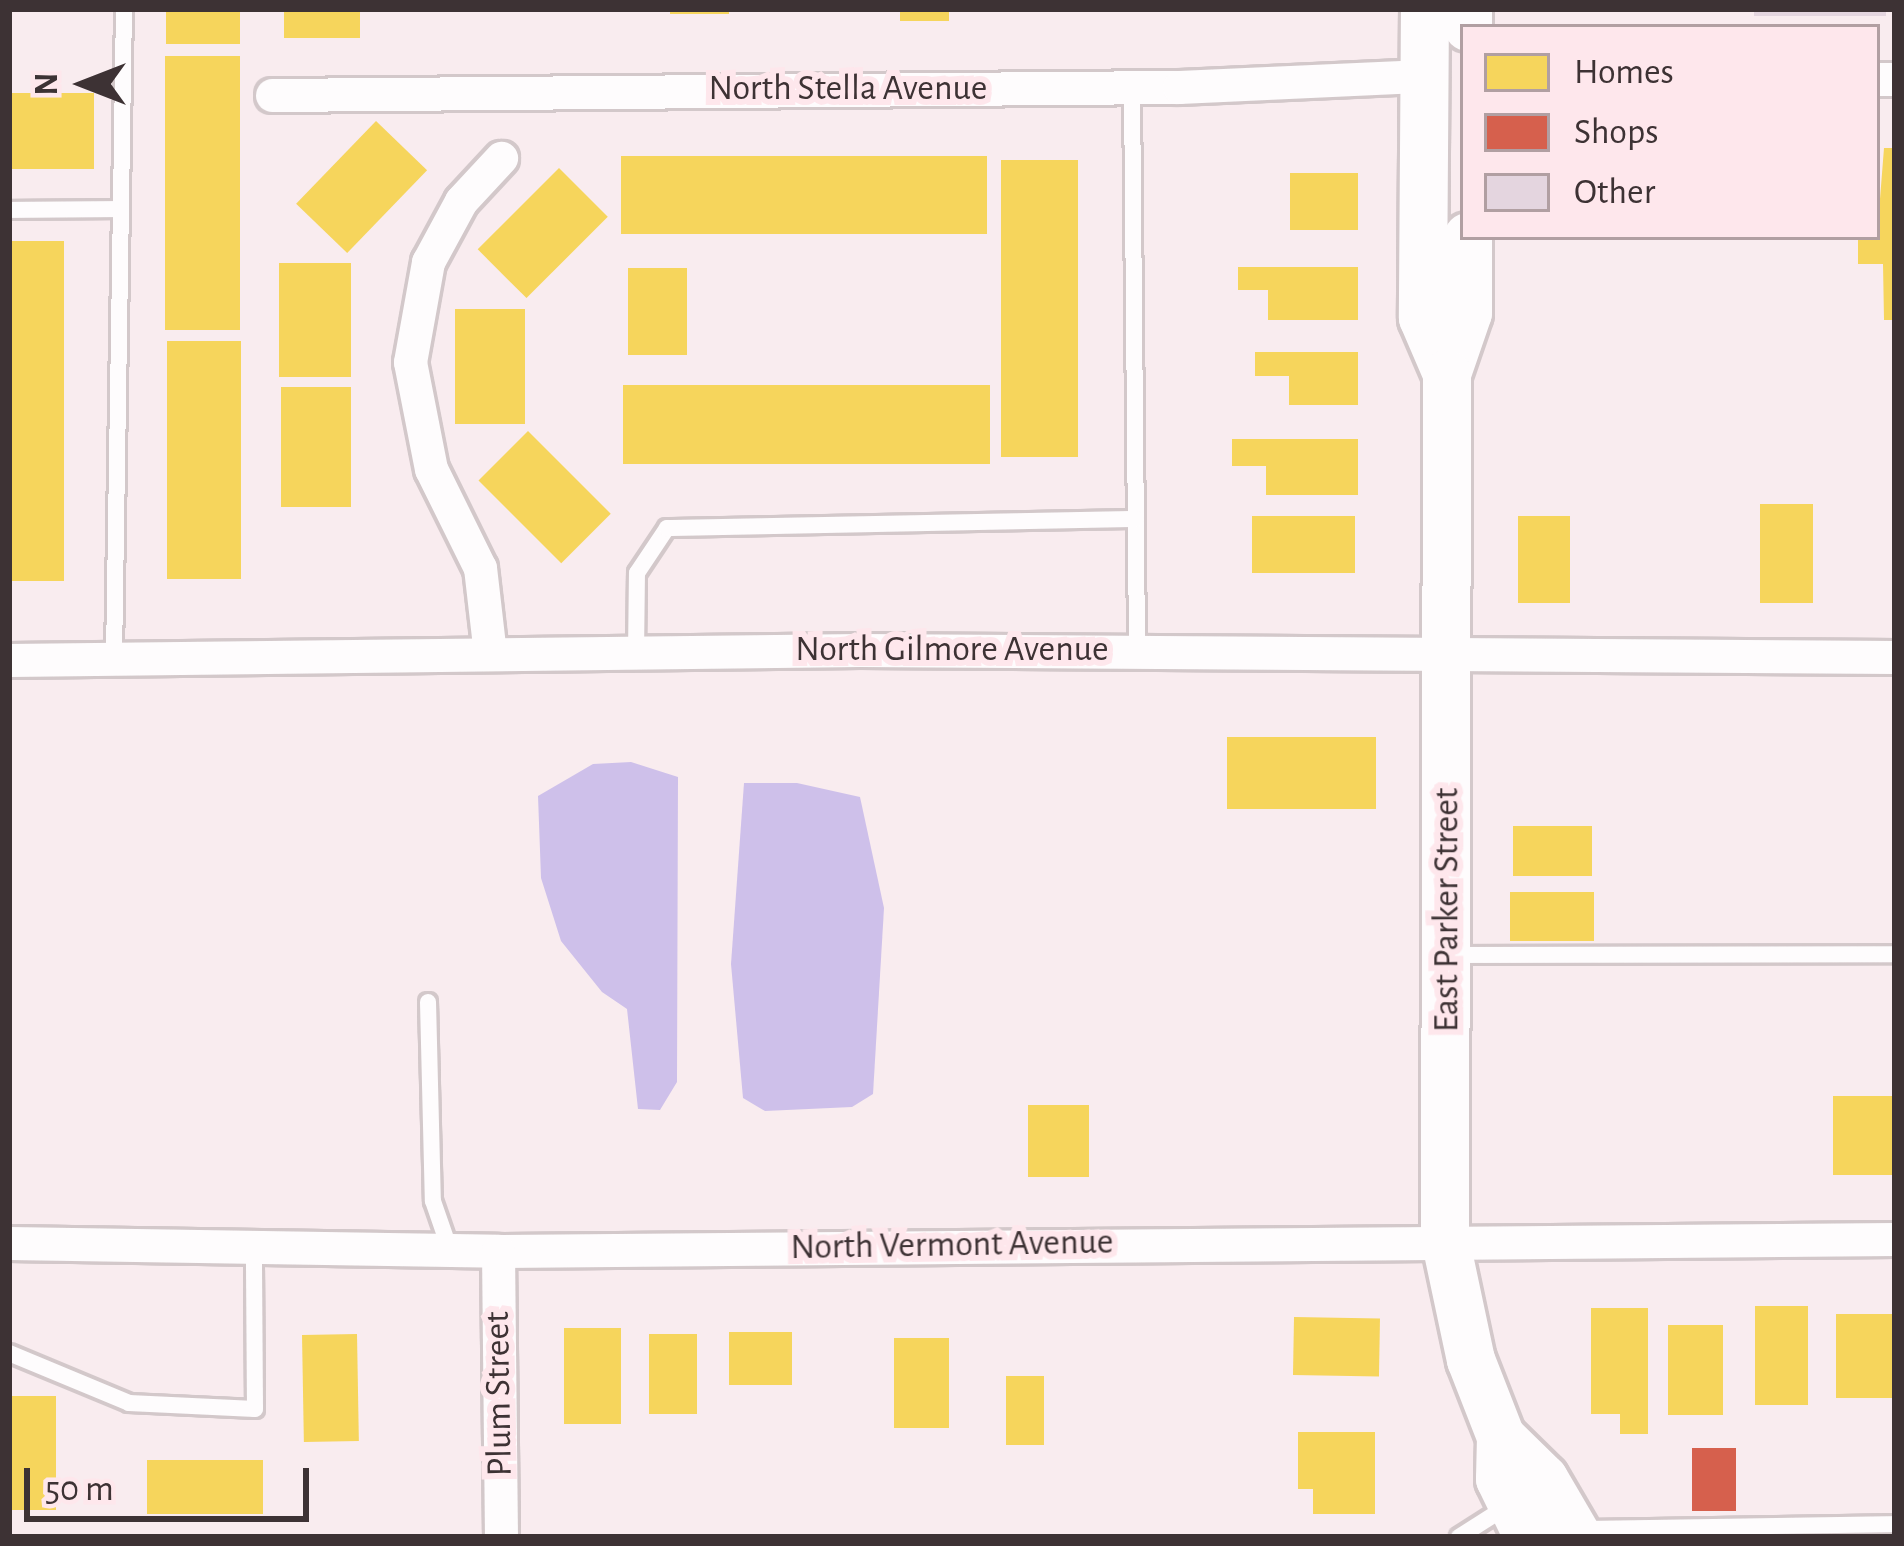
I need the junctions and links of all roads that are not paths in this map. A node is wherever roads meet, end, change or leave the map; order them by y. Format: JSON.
{"nodes":[{"id":1,"x":124,"y":9,"type":"edge"},
{"id":2,"x":1425,"y":9,"type":"edge"},
{"id":3,"x":1424,"y":76,"type":"junction"},
{"id":4,"x":1132,"y":88,"type":"junction"},
{"id":5,"x":272,"y":95,"type":"dead end"},
{"id":6,"x":501,"y":158,"type":"dead end"},
{"id":7,"x":117,"y":209,"type":"junction"},
{"id":8,"x":9,"y":211,"type":"edge"},
{"id":9,"x":1468,"y":240,"type":"edge"},
{"id":10,"x":1448,"y":374,"type":"junction"},
{"id":11,"x":1136,"y":519,"type":"junction"},
{"id":12,"x":1137,"y":650,"type":"junction"},
{"id":13,"x":636,"y":652,"type":"junction"},
{"id":14,"x":1448,"y":652,"type":"junction"},
{"id":15,"x":490,"y":654,"type":"junction"},
{"id":16,"x":1895,"y":657,"type":"edge"},
{"id":17,"x":114,"y":658,"type":"junction"},
{"id":18,"x":9,"y":660,"type":"edge"},
{"id":19,"x":1895,"y":954,"type":"edge"},
{"id":20,"x":1448,"y":955,"type":"junction"},
{"id":21,"x":428,"y":1003,"type":"dead end"},
{"id":22,"x":1445,"y":1238,"type":"junction"},
{"id":23,"x":1895,"y":1239,"type":"edge"},
{"id":24,"x":9,"y":1243,"type":"edge"},
{"id":25,"x":254,"y":1246,"type":"junction"},
{"id":26,"x":450,"y":1250,"type":"junction"},
{"id":27,"x":498,"y":1251,"type":"junction"},
{"id":28,"x":9,"y":1353,"type":"edge"},
{"id":29,"x":1501,"y":1437,"type":"junction"},
{"id":30,"x":1895,"y":1524,"type":"edge"},
{"id":31,"x":1548,"y":1527,"type":"edge"},
{"id":32,"x":501,"y":1537,"type":"edge"},
{"id":33,"x":1459,"y":1537,"type":"edge"}],
"edges":[{"from":1,"to":7,"type":"lane"},
{"from":2,"to":3,"type":"street","name":"East Parker Street"},
{"from":3,"to":4,"type":"street","name":"North Stella Avenue"},
{"from":3,"to":10,"type":"street","name":"East Parker Street"},
{"from":4,"to":5,"type":"street","name":"North Stella Avenue"},
{"from":4,"to":11,"type":"lane"},
{"from":6,"to":15,"type":"street"},
{"from":7,"to":8,"type":"lane"},
{"from":7,"to":17,"type":"lane"},
{"from":9,"to":10,"type":"street","name":"East Parker Street"},
{"from":10,"to":14,"type":"street","name":"East Parker Street"},
{"from":11,"to":12,"type":"lane"},
{"from":11,"to":13,"type":"lane"},
{"from":12,"to":13,"type":"street","name":"North Gilmore Avenue"},
{"from":12,"to":14,"type":"street","name":"North Gilmore Avenue"},
{"from":13,"to":15,"type":"street","name":"North Gilmore Avenue"},
{"from":14,"to":16,"type":"street","name":"North Gilmore Avenue"},
{"from":14,"to":20,"type":"street","name":"East Parker Street"},
{"from":15,"to":17,"type":"street","name":"North Gilmore Avenue"},
{"from":17,"to":18,"type":"street","name":"North Gilmore Avenue"},
{"from":19,"to":20,"type":"lane"},
{"from":20,"to":22,"type":"street","name":"East Parker Street"},
{"from":21,"to":26,"type":"lane"},
{"from":22,"to":23,"type":"street","name":"North Vermont Avenue"},
{"from":22,"to":27,"type":"street","name":"North Vermont Avenue"},
{"from":22,"to":29,"type":"street","name":"East Parker Street"},
{"from":24,"to":25,"type":"street","name":"North Vermont Avenue"},
{"from":25,"to":26,"type":"street","name":"North Vermont Avenue"},
{"from":25,"to":28,"type":"lane"},
{"from":26,"to":27,"type":"street","name":"North Vermont Avenue"},
{"from":27,"to":32,"type":"street","name":"Plum Street"},
{"from":29,"to":31,"type":"street","name":"East Parker Street"},
{"from":29,"to":31,"type":"street","name":"East Parker Street"},
{"from":30,"to":31,"type":"lane"},
{"from":31,"to":33,"type":"lane"}]}
